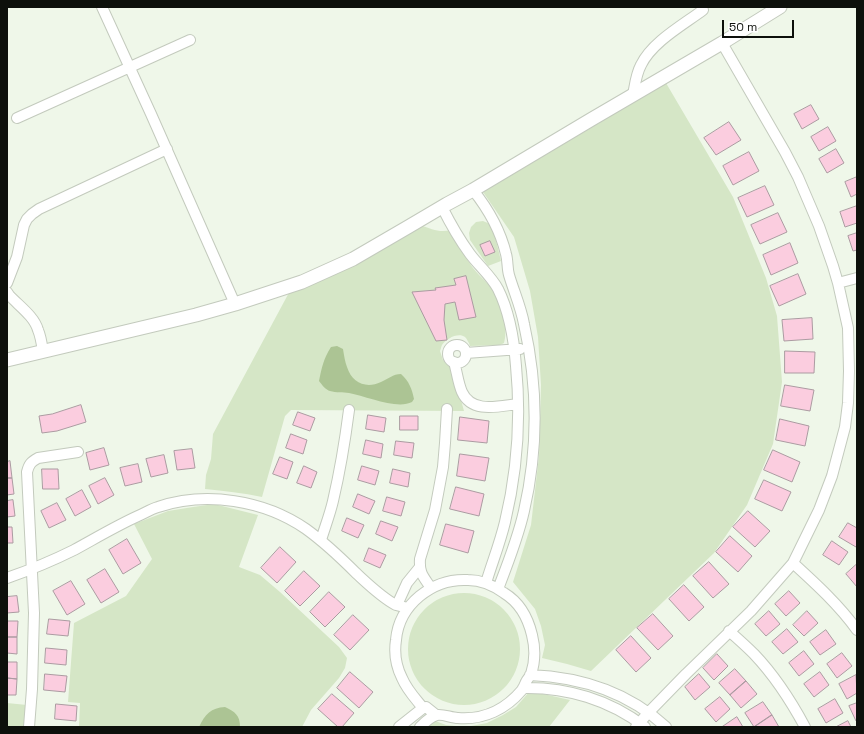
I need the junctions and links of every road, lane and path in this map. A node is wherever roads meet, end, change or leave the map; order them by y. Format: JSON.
{"nodes":[{"id":1,"x":102,"y":7,"type":"edge"},
{"id":2,"x":780,"y":7,"type":"edge"},
{"id":3,"x":703,"y":10,"type":"dead end"},
{"id":4,"x":190,"y":40,"type":"dead end"},
{"id":5,"x":722,"y":43,"type":"junction"},
{"id":6,"x":130,"y":67,"type":"junction"},
{"id":7,"x":633,"y":95,"type":"junction"},
{"id":8,"x":18,"y":118,"type":"dead end"},
{"id":9,"x":167,"y":149,"type":"junction"},
{"id":10,"x":473,"y":190,"type":"junction"},
{"id":11,"x":442,"y":207,"type":"junction"},
{"id":12,"x":509,"y":274,"type":"junction"},
{"id":13,"x":857,"y":278,"type":"edge"},
{"id":14,"x":493,"y":281,"type":"junction"},
{"id":15,"x":7,"y":283,"type":"edge"},
{"id":16,"x":838,"y":283,"type":"junction"},
{"id":17,"x":7,"y":292,"type":"edge"},
{"id":18,"x":235,"y":304,"type":"junction"},
{"id":19,"x":529,"y":348,"type":"junction"},
{"id":20,"x":515,"y":350,"type":"junction"},
{"id":21,"x":43,"y":352,"type":"junction"},
{"id":22,"x":466,"y":353,"type":"junction"},
{"id":23,"x":7,"y":360,"type":"edge"},
{"id":24,"x":454,"y":362,"type":"junction"},
{"id":25,"x":518,"y":404,"type":"junction"},
{"id":26,"x":349,"y":410,"type":"dead end"},
{"id":27,"x":447,"y":410,"type":"dead end"},
{"id":28,"x":78,"y":452,"type":"dead end"},
{"id":29,"x":321,"y":540,"type":"junction"},
{"id":30,"x":792,"y":563,"type":"junction"},
{"id":31,"x":420,"y":567,"type":"junction"},
{"id":32,"x":33,"y":569,"type":"junction"},
{"id":33,"x":7,"y":578,"type":"edge"},
{"id":34,"x":486,"y":583,"type":"junction"},
{"id":35,"x":431,"y":588,"type":"junction"},
{"id":36,"x":498,"y":589,"type":"junction"},
{"id":37,"x":397,"y":605,"type":"junction"},
{"id":38,"x":408,"y":608,"type":"junction"},
{"id":39,"x":856,"y":626,"type":"edge"},
{"id":40,"x":729,"y":631,"type":"junction"},
{"id":41,"x":530,"y":675,"type":"junction"},
{"id":42,"x":523,"y":688,"type":"junction"},
{"id":43,"x":423,"y":708,"type":"junction"},
{"id":44,"x":648,"y":713,"type":"junction"},
{"id":45,"x":436,"y":715,"type":"junction"},
{"id":46,"x":640,"y":726,"type":"edge"},
{"id":47,"x":30,"y":727,"type":"edge"},
{"id":48,"x":399,"y":727,"type":"edge"},
{"id":49,"x":420,"y":727,"type":"edge"},
{"id":50,"x":666,"y":727,"type":"edge"},
{"id":51,"x":805,"y":727,"type":"edge"}],
"edges":[{"from":1,"to":6,"type":"street"},
{"from":2,"to":5,"type":"street"},
{"from":3,"to":7,"type":"street"},
{"from":4,"to":6,"type":"street"},
{"from":5,"to":7,"type":"street"},
{"from":5,"to":16,"type":"street"},
{"from":6,"to":8,"type":"street"},
{"from":6,"to":9,"type":"street"},
{"from":7,"to":10,"type":"street"},
{"from":9,"to":15,"type":"street"},
{"from":9,"to":18,"type":"street"},
{"from":10,"to":11,"type":"street"},
{"from":10,"to":12,"type":"street"},
{"from":11,"to":14,"type":"street"},
{"from":11,"to":18,"type":"street"},
{"from":12,"to":14,"type":"street"},
{"from":12,"to":19,"type":"street"},
{"from":13,"to":16,"type":"street"},
{"from":14,"to":20,"type":"street"},
{"from":16,"to":30,"type":"street"},
{"from":17,"to":21,"type":"street"},
{"from":18,"to":21,"type":"street"},
{"from":19,"to":20,"type":"street"},
{"from":19,"to":36,"type":"street"},
{"from":20,"to":22,"type":"street"},
{"from":20,"to":25,"type":"street"},
{"from":21,"to":23,"type":"street"},
{"from":22,"to":24,"type":"street"},
{"from":22,"to":24,"type":"street"},
{"from":24,"to":25,"type":"street"},
{"from":25,"to":34,"type":"street"},
{"from":26,"to":29,"type":"street"},
{"from":27,"to":31,"type":"street"},
{"from":28,"to":32,"type":"street"},
{"from":29,"to":32,"type":"street"},
{"from":29,"to":37,"type":"street"},
{"from":30,"to":39,"type":"street"},
{"from":30,"to":40,"type":"street"},
{"from":31,"to":35,"type":"street"},
{"from":31,"to":37,"type":"street"},
{"from":32,"to":33,"type":"street"},
{"from":32,"to":47,"type":"street"},
{"from":34,"to":35,"type":"street"},
{"from":34,"to":36,"type":"street"},
{"from":35,"to":38,"type":"street"},
{"from":36,"to":41,"type":"street"},
{"from":37,"to":38,"type":"street"},
{"from":38,"to":43,"type":"street"},
{"from":40,"to":44,"type":"street"},
{"from":40,"to":51,"type":"street"},
{"from":41,"to":42,"type":"street"},
{"from":41,"to":44,"type":"street"},
{"from":42,"to":45,"type":"street"},
{"from":42,"to":46,"type":"street"},
{"from":43,"to":45,"type":"street"},
{"from":43,"to":48,"type":"street"},
{"from":44,"to":46,"type":"street"},
{"from":44,"to":50,"type":"street"},
{"from":45,"to":49,"type":"street"}]}
